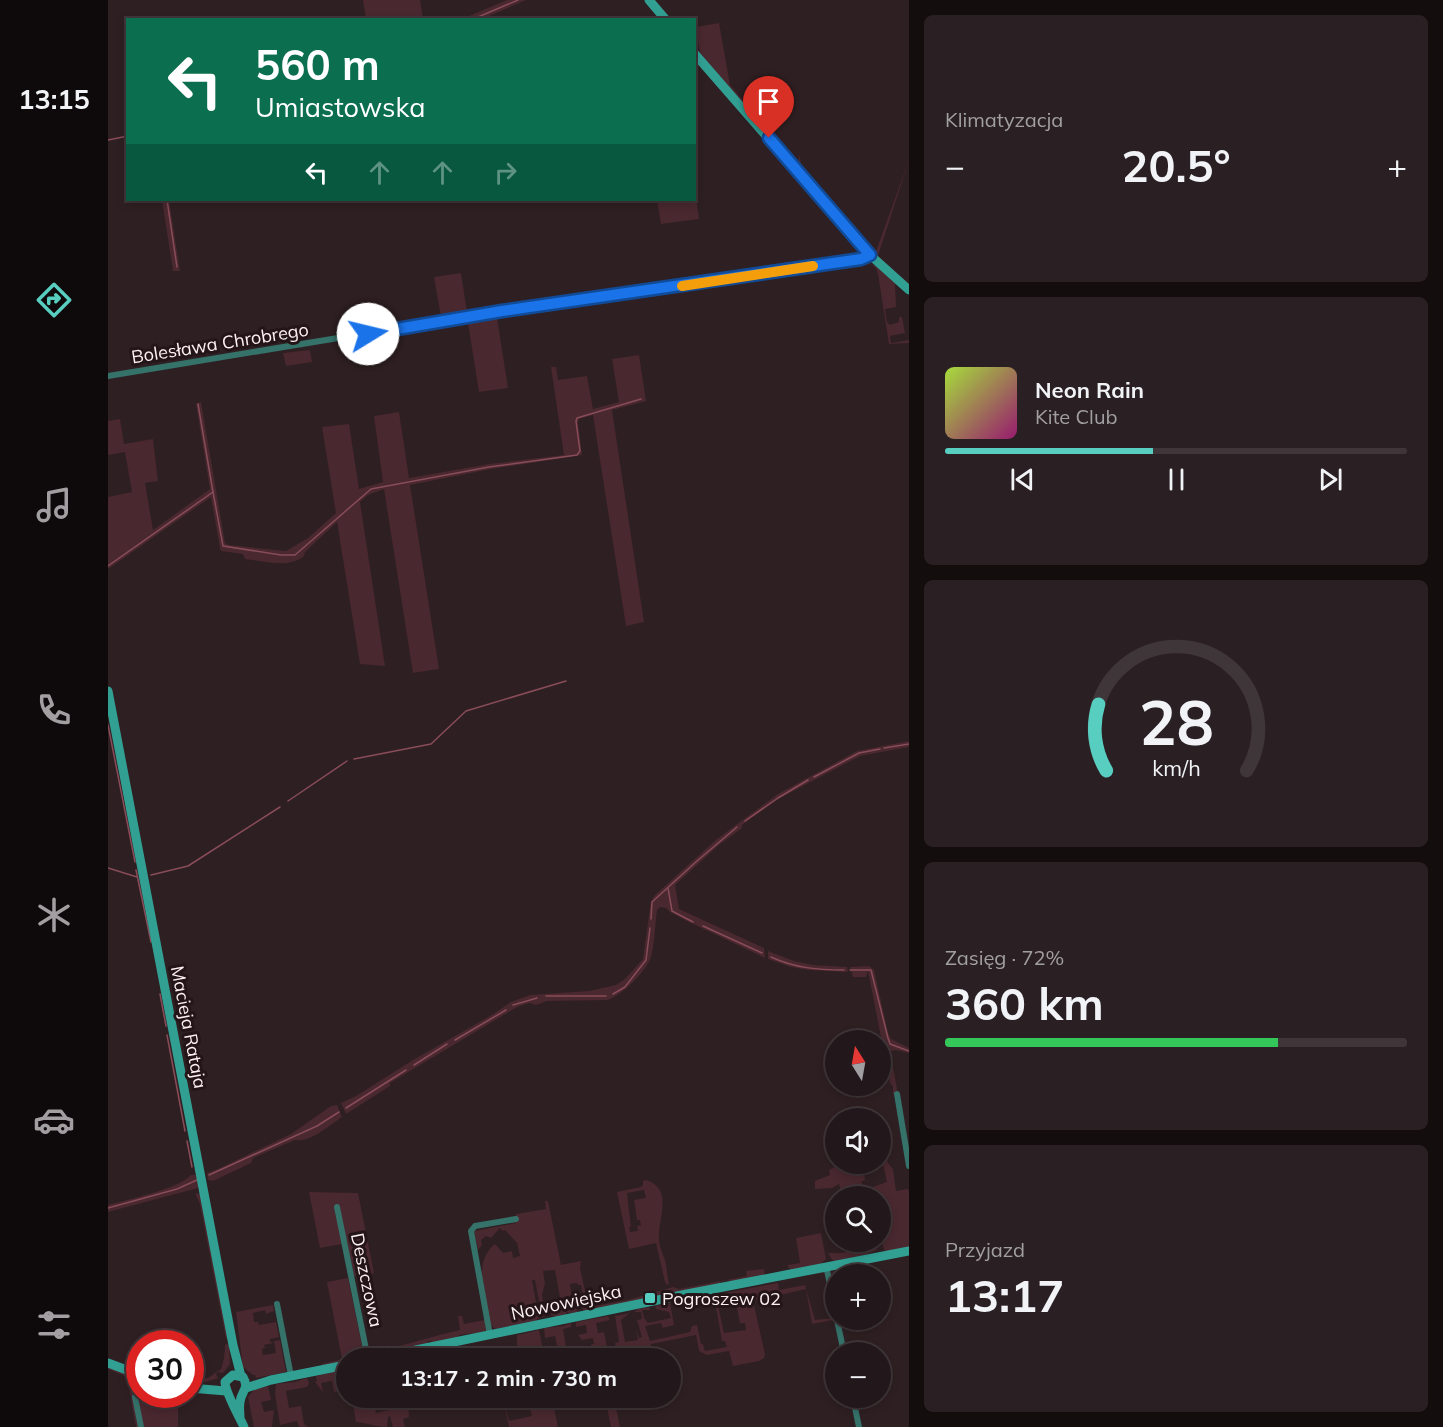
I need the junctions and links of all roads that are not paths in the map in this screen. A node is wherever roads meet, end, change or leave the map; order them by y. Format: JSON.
{"nodes":[{"id":1,"x":649,"y":0,"type":"edge"},
{"id":2,"x":664,"y":18,"type":"edge"},
{"id":3,"x":696,"y":55,"type":"edge"},
{"id":4,"x":870,"y":255,"type":"junction"},
{"id":5,"x":909,"y":290,"type":"edge"},
{"id":6,"x":108,"y":376,"type":"edge"},
{"id":7,"x":108,"y":691,"type":"edge"},
{"id":8,"x":897,"y":1094,"type":"dead end"},
{"id":9,"x":909,"y":1166,"type":"edge"},
{"id":10,"x":337,"y":1207,"type":"dead end"},
{"id":11,"x":516,"y":1219,"type":"dead end"},
{"id":12,"x":909,"y":1251,"type":"edge"},
{"id":13,"x":837,"y":1264,"type":"edge"},
{"id":14,"x":825,"y":1266,"type":"edge"},
{"id":15,"x":277,"y":1304,"type":"dead end"},
{"id":16,"x":490,"y":1335,"type":"junction"},
{"id":17,"x":233,"y":1345,"type":"junction"},
{"id":18,"x":368,"y":1348,"type":"edge"},
{"id":19,"x":425,"y":1348,"type":"edge"},
{"id":20,"x":108,"y":1363,"type":"edge"},
{"id":21,"x":336,"y":1367,"type":"edge"},
{"id":22,"x":126,"y":1370,"type":"edge"},
{"id":23,"x":291,"y":1376,"type":"junction"},
{"id":24,"x":243,"y":1384,"type":"junction"},
{"id":25,"x":228,"y":1386,"type":"junction"},
{"id":26,"x":204,"y":1388,"type":"edge"},
{"id":27,"x":137,"y":1408,"type":"edge"},
{"id":28,"x":855,"y":1408,"type":"edge"},
{"id":29,"x":242,"y":1423,"type":"edge"},
{"id":30,"x":141,"y":1427,"type":"edge"},
{"id":31,"x":859,"y":1427,"type":"edge"}],
"edges":[{"from":1,"to":2,"type":"street"},
{"from":3,"to":4,"type":"street"},
{"from":4,"to":5,"type":"street"},
{"from":4,"to":6,"type":"street","name":"Bolesława Chrobrego"},
{"from":7,"to":17,"type":"street","name":"Macieja Rataja"},
{"from":8,"to":9,"type":"street"},
{"from":10,"to":18,"type":"street","name":"Deszczowa"},
{"from":11,"to":16,"type":"street"},
{"from":12,"to":13,"type":"street","name":"Nowowiejska"},
{"from":14,"to":16,"type":"street","name":"Nowowiejska"},
{"from":15,"to":23,"type":"street"},
{"from":16,"to":19,"type":"street","name":"Nowowiejska"},
{"from":17,"to":24,"type":"street","name":"Macieja Rataja"},
{"from":17,"to":25,"type":"street","name":"Macieja Rataja"},
{"from":20,"to":22,"type":"street"},
{"from":21,"to":23,"type":"street"},
{"from":23,"to":24,"type":"street"},
{"from":24,"to":25,"type":"street"},
{"from":24,"to":25,"type":"street"},
{"from":24,"to":29,"type":"street","name":"Macieja Rataja"},
{"from":25,"to":26,"type":"street"},
{"from":25,"to":29,"type":"street","name":"Macieja Rataja"},
{"from":27,"to":30,"type":"street"},
{"from":28,"to":31,"type":"street"}]}
